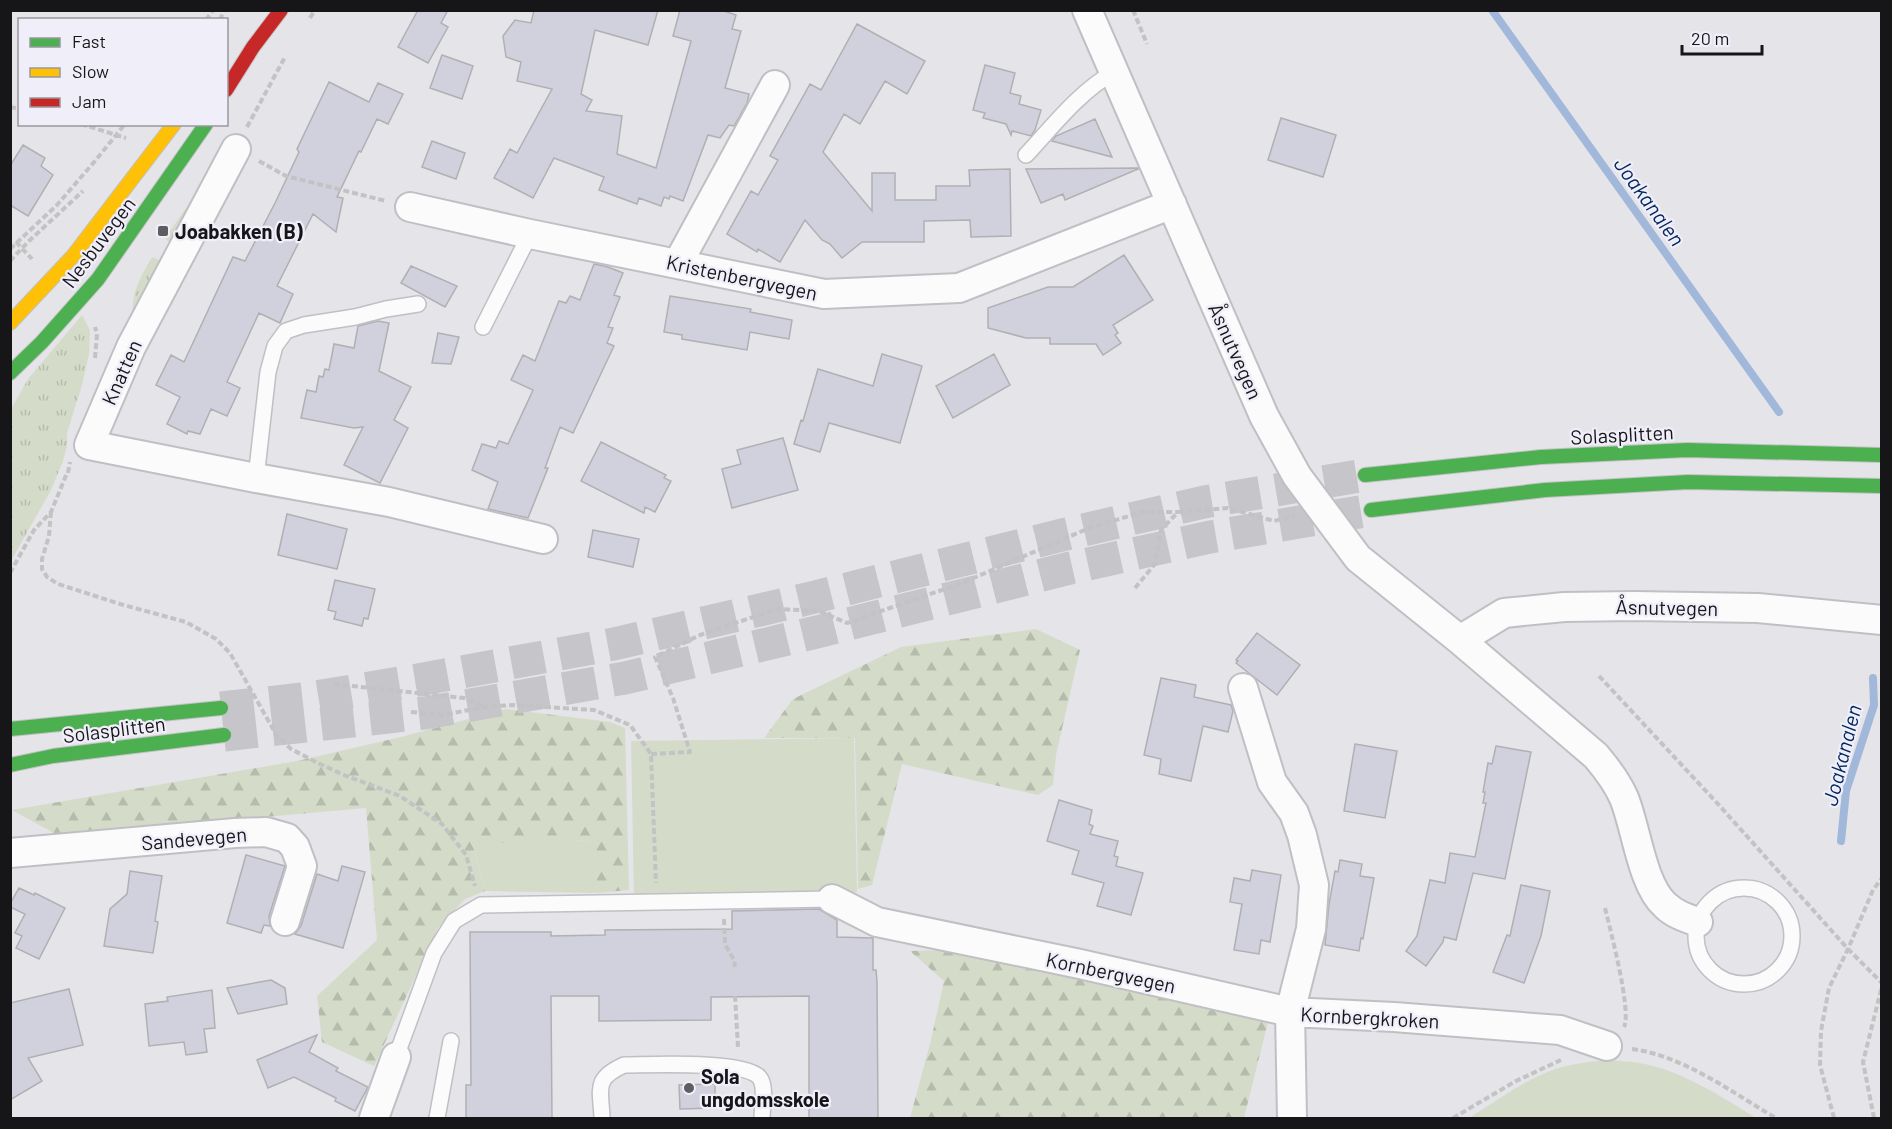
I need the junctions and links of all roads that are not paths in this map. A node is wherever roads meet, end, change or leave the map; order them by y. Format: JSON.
{"nodes":[{"id":1,"x":281,"y":10,"type":"edge"},
{"id":2,"x":1087,"y":10,"type":"edge"},
{"id":3,"x":253,"y":47,"type":"junction"},
{"id":4,"x":228,"y":70,"type":"edge"},
{"id":5,"x":1114,"y":72,"type":"junction"},
{"id":6,"x":775,"y":85,"type":"dead end"},
{"id":7,"x":228,"y":87,"type":"edge"},
{"id":8,"x":172,"y":126,"type":"edge"},
{"id":9,"x":203,"y":126,"type":"edge"},
{"id":10,"x":1026,"y":155,"type":"dead end"},
{"id":11,"x":1172,"y":204,"type":"junction"},
{"id":12,"x":410,"y":207,"type":"road end"},
{"id":13,"x":530,"y":234,"type":"junction"},
{"id":14,"x":678,"y":263,"type":"junction"},
{"id":15,"x":418,"y":304,"type":"dead end"},
{"id":16,"x":10,"y":323,"type":"edge"},
{"id":17,"x":483,"y":327,"type":"dead end"},
{"id":18,"x":10,"y":373,"type":"edge"},
{"id":19,"x":1881,"y":455,"type":"edge"},
{"id":20,"x":1365,"y":475,"type":"tunnel mouth"},
{"id":21,"x":256,"y":478,"type":"junction"},
{"id":22,"x":1881,"y":486,"type":"edge"},
{"id":23,"x":1371,"y":510,"type":"tunnel mouth"},
{"id":24,"x":543,"y":539,"type":"dead end"},
{"id":25,"x":1881,"y":620,"type":"edge"},
{"id":26,"x":1460,"y":640,"type":"junction"},
{"id":27,"x":1243,"y":688,"type":"dead end"},
{"id":28,"x":221,"y":708,"type":"tunnel mouth"},
{"id":29,"x":10,"y":729,"type":"edge"},
{"id":30,"x":224,"y":735,"type":"tunnel mouth"},
{"id":31,"x":10,"y":765,"type":"edge"},
{"id":32,"x":10,"y":853,"type":"edge"},
{"id":33,"x":832,"y":899,"type":"joint"},
{"id":34,"x":285,"y":921,"type":"dead end"},
{"id":35,"x":1698,"y":922,"type":"junction"},
{"id":36,"x":1290,"y":1012,"type":"junction"},
{"id":37,"x":451,"y":1041,"type":"dead end"},
{"id":38,"x":1607,"y":1046,"type":"road end"},
{"id":39,"x":396,"y":1057,"type":"joint"},
{"id":40,"x":374,"y":1119,"type":"edge"},
{"id":41,"x":437,"y":1119,"type":"edge"},
{"id":42,"x":602,"y":1119,"type":"edge"},
{"id":43,"x":762,"y":1119,"type":"edge"},
{"id":44,"x":1292,"y":1119,"type":"edge"}],
"edges":[{"from":1,"to":3,"type":"main road"},
{"from":2,"to":5,"type":"street","name":"Åsnutvegen"},
{"from":3,"to":4,"type":"main road"},
{"from":3,"to":7,"type":"main road"},
{"from":5,"to":10,"type":"lane"},
{"from":5,"to":11,"type":"street","name":"Åsnutvegen"},
{"from":6,"to":14,"type":"street"},
{"from":8,"to":16,"type":"main road","name":"Nesbuvegen"},
{"from":9,"to":18,"type":"main road","name":"Nesbuvegen"},
{"from":9,"to":21,"type":"street","name":"Knatten"},
{"from":11,"to":14,"type":"street","name":"Kristenbergvegen"},
{"from":11,"to":26,"type":"street","name":"Åsnutvegen"},
{"from":12,"to":13,"type":"street","name":"Kristenbergvegen"},
{"from":13,"to":14,"type":"street","name":"Kristenbergvegen"},
{"from":13,"to":17,"type":"lane"},
{"from":15,"to":21,"type":"lane"},
{"from":19,"to":20,"type":"main road","name":"Solasplitten"},
{"from":21,"to":24,"type":"street"},
{"from":22,"to":23,"type":"main road"},
{"from":25,"to":26,"type":"street","name":"Åsnutvegen"},
{"from":26,"to":35,"type":"street","name":"Åsnutvegen"},
{"from":27,"to":36,"type":"street","name":"Kornbergkroken"},
{"from":28,"to":29,"type":"main road","name":"Solasplitten"},
{"from":30,"to":31,"type":"main road","name":"Solasplitten"},
{"from":32,"to":34,"type":"street","name":"Sandevegen"},
{"from":33,"to":36,"type":"street","name":"Kornbergvegen"},
{"from":33,"to":39,"type":"lane"},
{"from":35,"to":35,"type":"lane"},
{"from":36,"to":38,"type":"street","name":"Kornbergkroken"},
{"from":36,"to":44,"type":"street"},
{"from":37,"to":41,"type":"lane"},
{"from":39,"to":40,"type":"street"},
{"from":42,"to":43,"type":"lane"}]}
